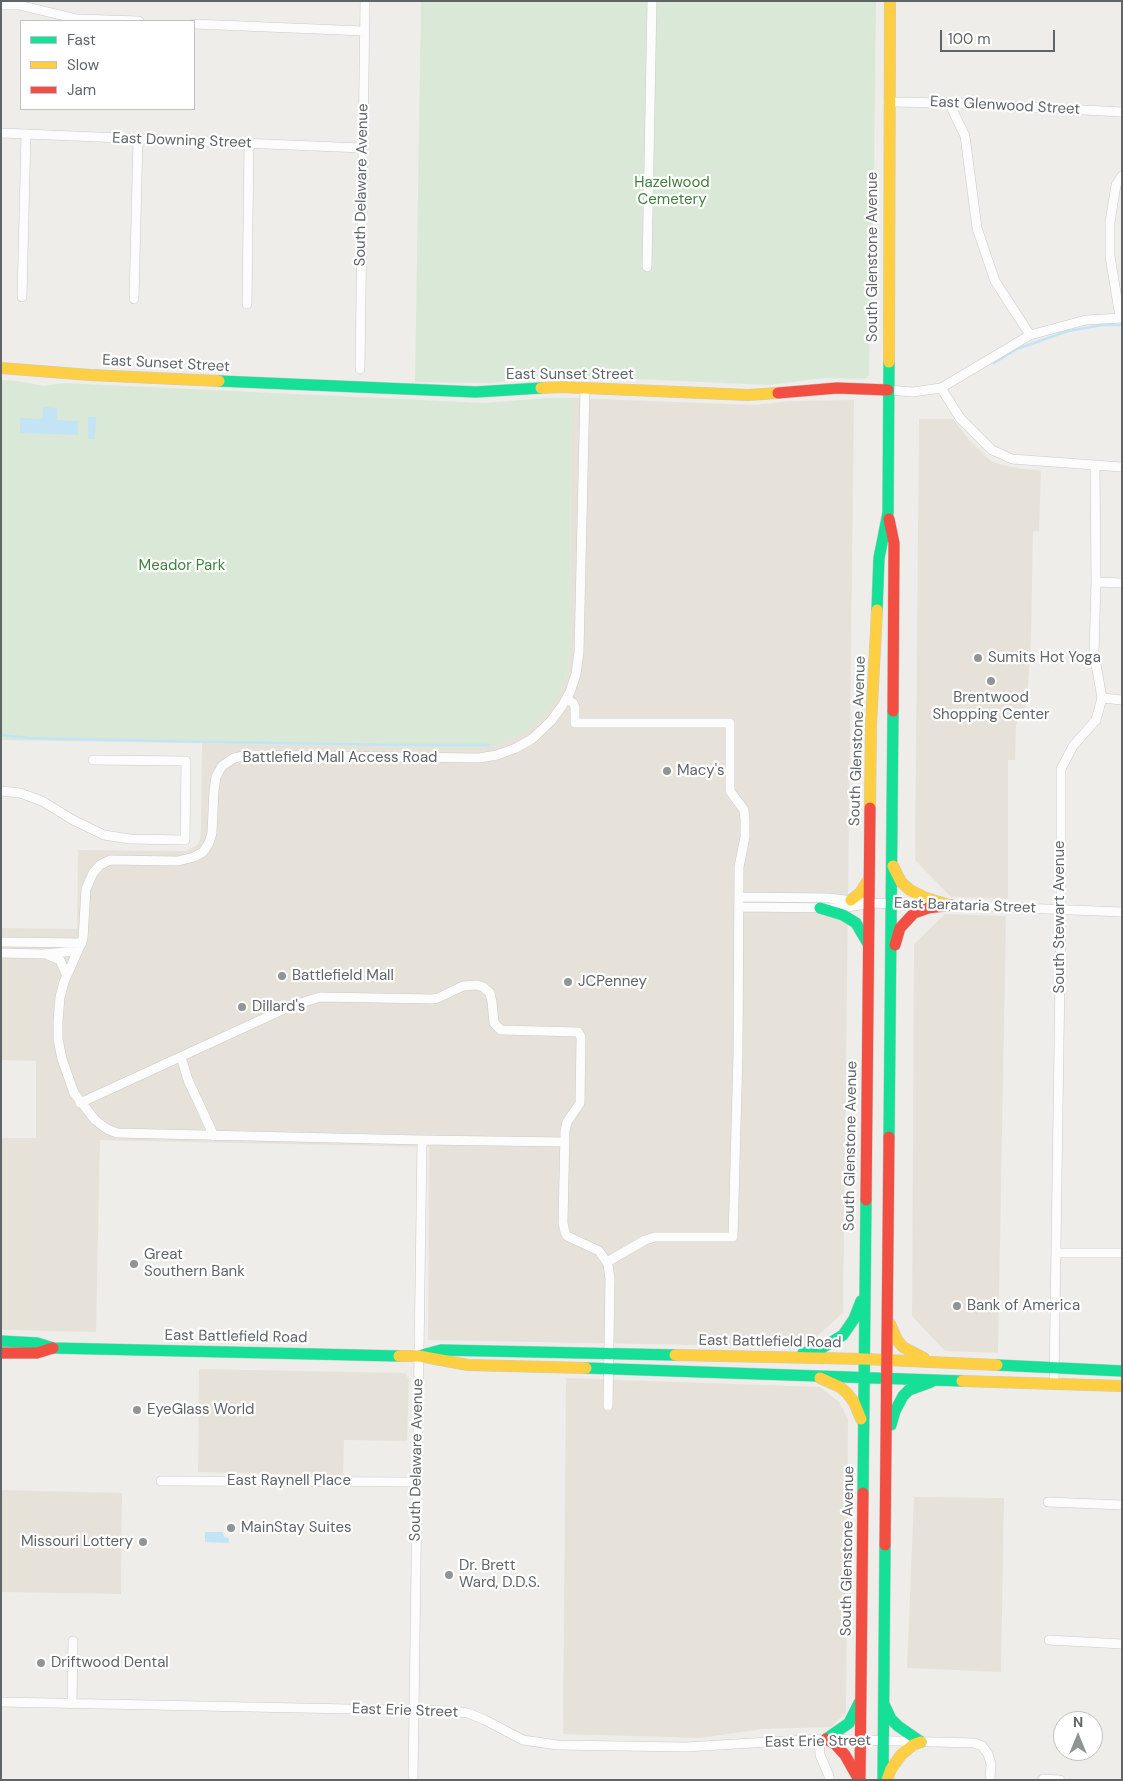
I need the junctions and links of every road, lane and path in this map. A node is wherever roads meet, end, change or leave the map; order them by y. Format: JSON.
{"nodes":[{"id":1,"x":365,"y":1,"type":"edge"},
{"id":2,"x":652,"y":1,"type":"edge"},
{"id":3,"x":890,"y":1,"type":"edge"},
{"id":4,"x":1,"y":5,"type":"edge"},
{"id":5,"x":118,"y":20,"type":"edge"},
{"id":6,"x":195,"y":24,"type":"edge"},
{"id":7,"x":364,"y":31,"type":"junction"},
{"id":8,"x":889,"y":102,"type":"junction"},
{"id":9,"x":949,"y":103,"type":"junction"},
{"id":10,"x":1122,"y":112,"type":"edge"},
{"id":11,"x":1,"y":133,"type":"edge"},
{"id":12,"x":26,"y":134,"type":"junction"},
{"id":13,"x":138,"y":139,"type":"junction"},
{"id":14,"x":250,"y":143,"type":"junction"},
{"id":15,"x":362,"y":148,"type":"junction"},
{"id":16,"x":1122,"y":176,"type":"edge"},
{"id":17,"x":647,"y":267,"type":"dead end"},
{"id":18,"x":22,"y":296,"type":"dead end"},
{"id":19,"x":134,"y":299,"type":"dead end"},
{"id":20,"x":248,"y":304,"type":"dead end"},
{"id":21,"x":1121,"y":317,"type":"edge"},
{"id":22,"x":1030,"y":335,"type":"junction"},
{"id":23,"x":1,"y":359,"type":"edge"},
{"id":24,"x":1,"y":368,"type":"edge"},
{"id":25,"x":360,"y":369,"type":"dead end"},
{"id":26,"x":26,"y":370,"type":"junction"},
{"id":27,"x":1,"y":374,"type":"edge"},
{"id":28,"x":585,"y":388,"type":"junction"},
{"id":29,"x":941,"y":388,"type":"junction"},
{"id":30,"x":888,"y":390,"type":"junction"},
{"id":31,"x":1095,"y":466,"type":"junction"},
{"id":32,"x":1122,"y":467,"type":"edge"},
{"id":33,"x":888,"y":514,"type":"junction"},
{"id":34,"x":1096,"y":582,"type":"junction"},
{"id":35,"x":1122,"y":583,"type":"edge"},
{"id":36,"x":1102,"y":698,"type":"junction"},
{"id":37,"x":567,"y":699,"type":"junction"},
{"id":38,"x":1122,"y":700,"type":"edge"},
{"id":39,"x":93,"y":760,"type":"dead end"},
{"id":40,"x":1,"y":791,"type":"edge"},
{"id":41,"x":892,"y":860,"type":"junction"},
{"id":42,"x":869,"y":878,"type":"junction"},
{"id":43,"x":739,"y":897,"type":"junction"},
{"id":44,"x":851,"y":900,"type":"junction"},
{"id":45,"x":869,"y":903,"type":"junction"},
{"id":46,"x":891,"y":903,"type":"junction"},
{"id":47,"x":951,"y":905,"type":"junction"},
{"id":48,"x":739,"y":907,"type":"junction"},
{"id":49,"x":820,"y":908,"type":"junction"},
{"id":50,"x":1061,"y":909,"type":"junction"},
{"id":51,"x":1122,"y":912,"type":"edge"},
{"id":52,"x":1,"y":942,"type":"edge"},
{"id":53,"x":80,"y":947,"type":"junction"},
{"id":54,"x":868,"y":948,"type":"junction"},
{"id":55,"x":1,"y":953,"type":"edge"},
{"id":56,"x":43,"y":954,"type":"junction"},
{"id":57,"x":891,"y":970,"type":"junction"},
{"id":58,"x":66,"y":974,"type":"junction"},
{"id":59,"x":181,"y":1056,"type":"junction"},
{"id":60,"x":80,"y":1103,"type":"junction"},
{"id":61,"x":214,"y":1136,"type":"junction"},
{"id":62,"x":422,"y":1140,"type":"junction"},
{"id":63,"x":565,"y":1142,"type":"junction"},
{"id":64,"x":1056,"y":1253,"type":"junction"},
{"id":65,"x":1122,"y":1253,"type":"edge"},
{"id":66,"x":608,"y":1263,"type":"junction"},
{"id":67,"x":865,"y":1288,"type":"junction"},
{"id":68,"x":887,"y":1317,"type":"junction"},
{"id":69,"x":3,"y":1347,"type":"edge"},
{"id":70,"x":609,"y":1354,"type":"junction"},
{"id":71,"x":419,"y":1356,"type":"junction"},
{"id":72,"x":786,"y":1357,"type":"junction"},
{"id":73,"x":864,"y":1359,"type":"junction"},
{"id":74,"x":887,"y":1360,"type":"junction"},
{"id":75,"x":937,"y":1362,"type":"junction"},
{"id":76,"x":609,"y":1368,"type":"junction"},
{"id":77,"x":1054,"y":1368,"type":"junction"},
{"id":78,"x":1122,"y":1371,"type":"edge"},
{"id":79,"x":808,"y":1375,"type":"junction"},
{"id":80,"x":864,"y":1376,"type":"junction"},
{"id":81,"x":886,"y":1377,"type":"junction"},
{"id":82,"x":942,"y":1379,"type":"junction"},
{"id":83,"x":1054,"y":1382,"type":"junction"},
{"id":84,"x":1122,"y":1386,"type":"edge"},
{"id":85,"x":608,"y":1406,"type":"dead end"},
{"id":86,"x":864,"y":1432,"type":"junction"},
{"id":87,"x":886,"y":1437,"type":"junction"},
{"id":88,"x":161,"y":1481,"type":"dead end"},
{"id":89,"x":416,"y":1482,"type":"junction"},
{"id":90,"x":1048,"y":1502,"type":"dead end"},
{"id":91,"x":1122,"y":1505,"type":"edge"},
{"id":92,"x":1049,"y":1640,"type":"dead end"},
{"id":93,"x":73,"y":1641,"type":"dead end"},
{"id":94,"x":1122,"y":1644,"type":"edge"},
{"id":95,"x":861,"y":1698,"type":"junction"},
{"id":96,"x":1,"y":1702,"type":"edge"},
{"id":97,"x":883,"y":1702,"type":"junction"},
{"id":98,"x":72,"y":1703,"type":"junction"},
{"id":99,"x":414,"y":1709,"type":"junction"},
{"id":100,"x":822,"y":1739,"type":"junction"},
{"id":101,"x":861,"y":1740,"type":"junction"},
{"id":102,"x":883,"y":1741,"type":"junction"},
{"id":103,"x":921,"y":1742,"type":"junction"},
{"id":104,"x":1043,"y":1779,"type":"edge"},
{"id":105,"x":413,"y":1780,"type":"edge"},
{"id":106,"x":829,"y":1780,"type":"edge"},
{"id":107,"x":859,"y":1780,"type":"edge"},
{"id":108,"x":883,"y":1780,"type":"edge"},
{"id":109,"x":887,"y":1780,"type":"edge"},
{"id":110,"x":990,"y":1780,"type":"edge"},
{"id":111,"x":1060,"y":1780,"type":"edge"}],
"edges":[{"from":1,"to":7,"type":"street","name":"South Delaware Avenue"},
{"from":2,"to":17,"type":"street"},
{"from":3,"to":8,"type":"main road","name":"South Glenstone Avenue"},
{"from":4,"to":5,"type":"street"},
{"from":6,"to":7,"type":"street"},
{"from":7,"to":15,"type":"street","name":"South Delaware Avenue"},
{"from":8,"to":9,"type":"street","name":"East Glenwood Street"},
{"from":8,"to":30,"type":"main road","name":"South Glenstone Avenue"},
{"from":9,"to":10,"type":"street","name":"East Glenwood Street"},
{"from":9,"to":22,"type":"street"},
{"from":11,"to":12,"type":"street","name":"East Downing Street"},
{"from":12,"to":13,"type":"street","name":"East Downing Street"},
{"from":12,"to":18,"type":"street"},
{"from":13,"to":14,"type":"street","name":"East Downing Street"},
{"from":13,"to":19,"type":"street"},
{"from":14,"to":15,"type":"street","name":"East Downing Street"},
{"from":14,"to":20,"type":"street"},
{"from":15,"to":25,"type":"street","name":"South Delaware Avenue"},
{"from":16,"to":21,"type":"street"},
{"from":21,"to":22,"type":"street","name":"East Sunset Street"},
{"from":22,"to":29,"type":"street","name":"East Sunset Street"},
{"from":23,"to":26,"type":"main road"},
{"from":24,"to":26,"type":"main road","name":"East Sunset Street"},
{"from":26,"to":27,"type":"main road"},
{"from":26,"to":28,"type":"main road","name":"East Sunset Street"},
{"from":28,"to":30,"type":"main road","name":"East Sunset Street"},
{"from":28,"to":37,"type":"street","name":"Battlefield Mall Access Road"},
{"from":29,"to":30,"type":"street","name":"East Sunset Street"},
{"from":29,"to":31,"type":"street"},
{"from":30,"to":33,"type":"main road","name":"South Glenstone Avenue"},
{"from":31,"to":32,"type":"street"},
{"from":31,"to":34,"type":"street","name":"South Stewart Avenue"},
{"from":33,"to":41,"type":"main road","name":"South Glenstone Avenue"},
{"from":33,"to":42,"type":"main road","name":"South Glenstone Avenue"},
{"from":34,"to":35,"type":"street"},
{"from":34,"to":36,"type":"street","name":"South Stewart Avenue"},
{"from":36,"to":38,"type":"street"},
{"from":36,"to":50,"type":"street","name":"South Stewart Avenue"},
{"from":37,"to":43,"type":"street"},
{"from":37,"to":53,"type":"street","name":"Battlefield Mall Access Road"},
{"from":39,"to":40,"type":"street"},
{"from":41,"to":46,"type":"main road","name":"South Glenstone Avenue"},
{"from":41,"to":47,"type":"main road"},
{"from":42,"to":44,"type":"main road"},
{"from":42,"to":45,"type":"main road","name":"South Glenstone Avenue"},
{"from":43,"to":44,"type":"street"},
{"from":43,"to":48,"type":"street"},
{"from":44,"to":45,"type":"street"},
{"from":45,"to":46,"type":"street","name":"East Barataria Street"},
{"from":45,"to":49,"type":"street"},
{"from":45,"to":54,"type":"main road","name":"South Glenstone Avenue"},
{"from":46,"to":47,"type":"street","name":"East Barataria Street"},
{"from":46,"to":57,"type":"main road","name":"South Glenstone Avenue"},
{"from":47,"to":50,"type":"street","name":"East Barataria Street"},
{"from":47,"to":57,"type":"main road"},
{"from":48,"to":49,"type":"street"},
{"from":48,"to":66,"type":"street"},
{"from":49,"to":54,"type":"main road"},
{"from":50,"to":51,"type":"street","name":"East Barataria Street"},
{"from":50,"to":64,"type":"street","name":"South Stewart Avenue"},
{"from":52,"to":53,"type":"street"},
{"from":53,"to":56,"type":"street"},
{"from":53,"to":58,"type":"street","name":"Battlefield Mall Access Road"},
{"from":54,"to":67,"type":"main road","name":"South Glenstone Avenue"},
{"from":55,"to":56,"type":"street"},
{"from":56,"to":58,"type":"street"},
{"from":57,"to":68,"type":"main road","name":"South Glenstone Avenue"},
{"from":58,"to":60,"type":"street","name":"Battlefield Mall Access Road"},
{"from":59,"to":60,"type":"street"},
{"from":59,"to":61,"type":"street"},
{"from":59,"to":63,"type":"street"},
{"from":60,"to":61,"type":"street","name":"Battlefield Mall Access Road"},
{"from":61,"to":62,"type":"street","name":"Battlefield Mall Access Road"},
{"from":62,"to":63,"type":"street","name":"Battlefield Mall Access Road"},
{"from":62,"to":71,"type":"street","name":"South Delaware Avenue"},
{"from":63,"to":66,"type":"street"},
{"from":64,"to":65,"type":"street"},
{"from":64,"to":77,"type":"street","name":"South Stewart Avenue"},
{"from":66,"to":70,"type":"street"},
{"from":67,"to":72,"type":"main road"},
{"from":67,"to":73,"type":"main road","name":"South Glenstone Avenue"},
{"from":68,"to":74,"type":"main road","name":"South Glenstone Avenue"},
{"from":68,"to":75,"type":"main road"},
{"from":69,"to":71,"type":"main road","name":"East Battlefield Road"},
{"from":70,"to":71,"type":"main road","name":"East Battlefield Road"},
{"from":70,"to":72,"type":"main road","name":"East Battlefield Road"},
{"from":70,"to":76,"type":"street"},
{"from":71,"to":76,"type":"main road","name":"East Battlefield Road"},
{"from":71,"to":89,"type":"street","name":"South Delaware Avenue"},
{"from":72,"to":73,"type":"main road","name":"East Battlefield Road"},
{"from":73,"to":74,"type":"main road","name":"East Battlefield Road"},
{"from":73,"to":80,"type":"main road","name":"South Glenstone Avenue"},
{"from":74,"to":75,"type":"main road","name":"East Battlefield Road"},
{"from":74,"to":81,"type":"main road","name":"South Glenstone Avenue"},
{"from":75,"to":77,"type":"main road","name":"East Battlefield Road"},
{"from":76,"to":79,"type":"main road","name":"East Battlefield Road"},
{"from":76,"to":85,"type":"street"},
{"from":77,"to":78,"type":"main road","name":"East Battlefield Road"},
{"from":77,"to":83,"type":"street","name":"South Stewart Avenue"},
{"from":79,"to":80,"type":"main road","name":"East Battlefield Road"},
{"from":79,"to":86,"type":"main road"},
{"from":80,"to":81,"type":"main road","name":"East Battlefield Road"},
{"from":80,"to":86,"type":"main road","name":"South Glenstone Avenue"},
{"from":81,"to":82,"type":"main road","name":"East Battlefield Road"},
{"from":81,"to":87,"type":"main road","name":"South Glenstone Avenue"},
{"from":82,"to":83,"type":"main road","name":"East Battlefield Road"},
{"from":82,"to":87,"type":"main road"},
{"from":83,"to":84,"type":"main road","name":"East Battlefield Road"},
{"from":86,"to":95,"type":"main road","name":"South Glenstone Avenue"},
{"from":87,"to":97,"type":"main road","name":"South Glenstone Avenue"},
{"from":88,"to":89,"type":"street","name":"East Raynell Place"},
{"from":89,"to":99,"type":"street","name":"South Delaware Avenue"},
{"from":90,"to":91,"type":"street"},
{"from":92,"to":94,"type":"street"},
{"from":93,"to":98,"type":"street"},
{"from":95,"to":100,"type":"main road"},
{"from":95,"to":101,"type":"main road","name":"South Glenstone Avenue"},
{"from":96,"to":98,"type":"street","name":"East Erie Street"},
{"from":97,"to":102,"type":"main road","name":"South Glenstone Avenue"},
{"from":97,"to":103,"type":"main road"},
{"from":98,"to":99,"type":"street","name":"East Erie Street"},
{"from":99,"to":100,"type":"street","name":"East Erie Street"},
{"from":99,"to":105,"type":"street","name":"South Delaware Avenue"},
{"from":100,"to":101,"type":"street","name":"East Erie Street"},
{"from":100,"to":106,"type":"street"},
{"from":100,"to":107,"type":"main road"},
{"from":101,"to":102,"type":"street","name":"East Erie Street"},
{"from":101,"to":107,"type":"main road","name":"South Glenstone Avenue"},
{"from":102,"to":103,"type":"street","name":"East Erie Street"},
{"from":102,"to":108,"type":"main road","name":"South Glenstone Avenue"},
{"from":103,"to":109,"type":"main road"},
{"from":103,"to":110,"type":"street","name":"East Erie Street"},
{"from":104,"to":111,"type":"street"}]}
